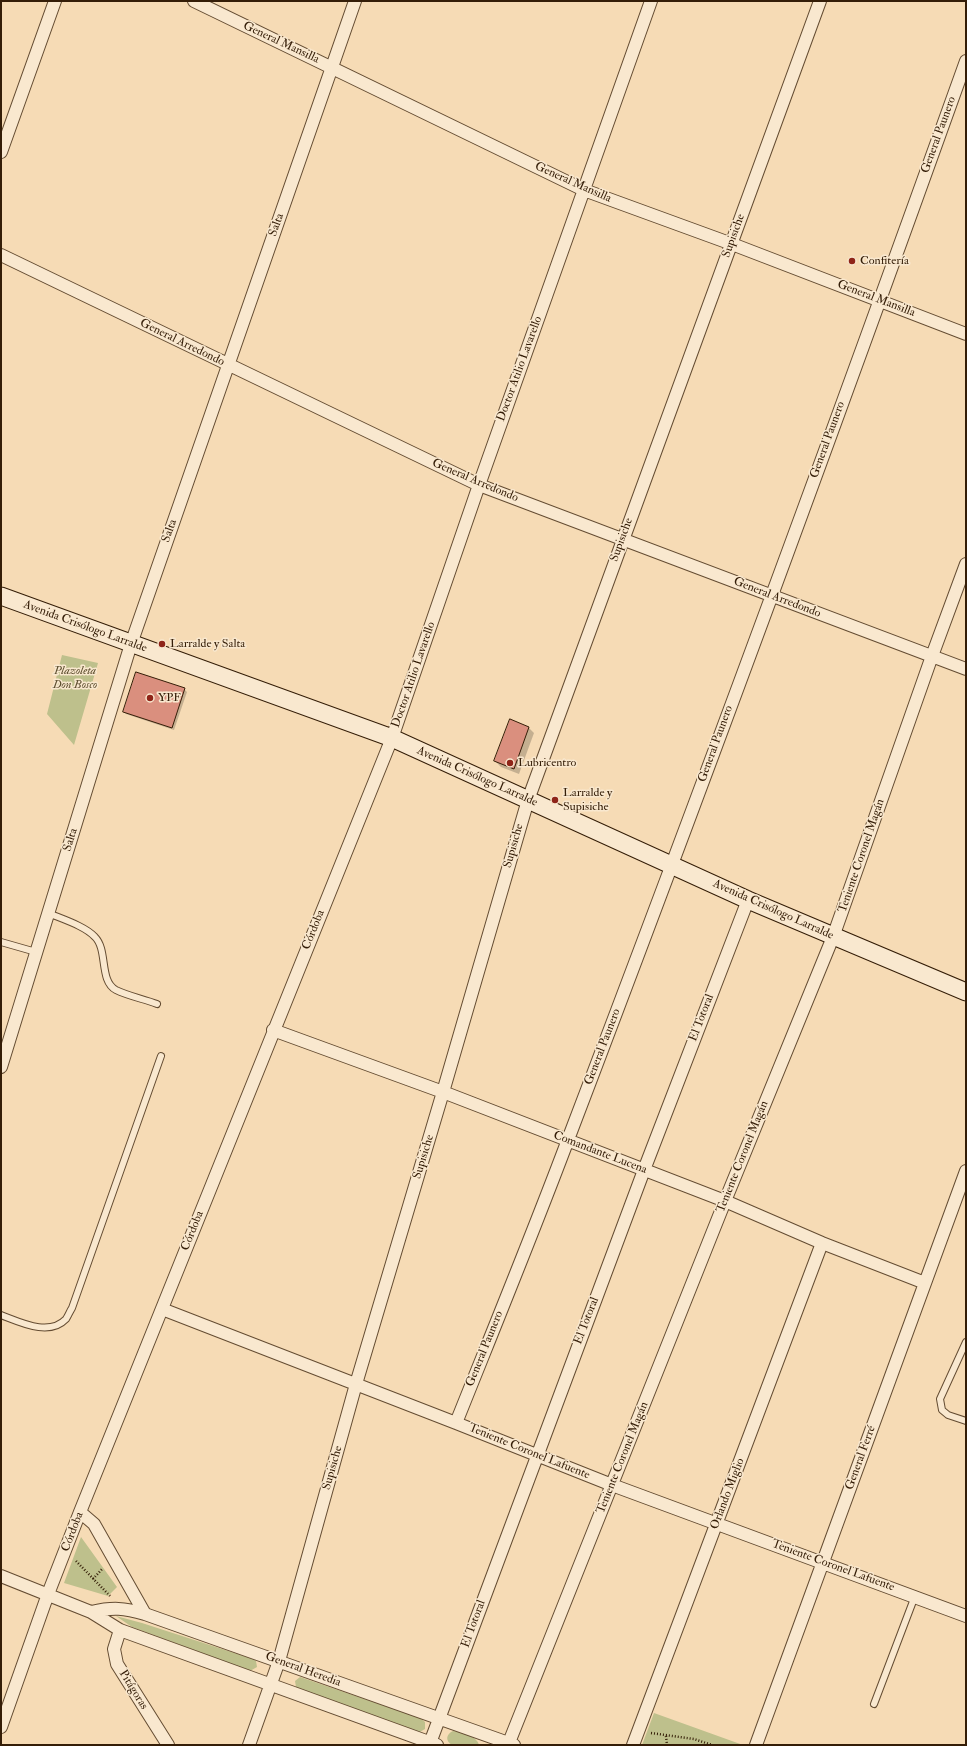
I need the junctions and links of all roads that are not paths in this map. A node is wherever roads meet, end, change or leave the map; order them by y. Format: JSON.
{"nodes":[{"id":1,"x":55,"y":1,"type":"edge"},
{"id":2,"x":194,"y":1,"type":"edge"},
{"id":3,"x":355,"y":1,"type":"edge"},
{"id":4,"x":651,"y":1,"type":"edge"},
{"id":5,"x":820,"y":1,"type":"edge"},
{"id":6,"x":966,"y":61,"type":"edge"},
{"id":7,"x":332,"y":67,"type":"junction"},
{"id":8,"x":1,"y":152,"type":"edge"},
{"id":9,"x":584,"y":190,"type":"junction"},
{"id":10,"x":732,"y":244,"type":"junction"},
{"id":11,"x":1,"y":255,"type":"edge"},
{"id":12,"x":880,"y":300,"type":"junction"},
{"id":13,"x":966,"y":334,"type":"edge"},
{"id":14,"x":228,"y":365,"type":"junction"},
{"id":15,"x":479,"y":484,"type":"junction"},
{"id":16,"x":622,"y":539,"type":"junction"},
{"id":17,"x":966,"y":564,"type":"edge"},
{"id":18,"x":770,"y":595,"type":"junction"},
{"id":19,"x":1,"y":596,"type":"edge"},
{"id":20,"x":131,"y":644,"type":"junction"},
{"id":21,"x":932,"y":656,"type":"junction"},
{"id":22,"x":966,"y":669,"type":"edge"},
{"id":23,"x":392,"y":738,"type":"junction"},
{"id":24,"x":528,"y":800,"type":"junction"},
{"id":25,"x":671,"y":866,"type":"junction"},
{"id":26,"x":748,"y":900,"type":"junction"},
{"id":27,"x":48,"y":913,"type":"junction"},
{"id":28,"x":833,"y":937,"type":"junction"},
{"id":29,"x":1,"y":942,"type":"edge"},
{"id":30,"x":36,"y":952,"type":"junction"},
{"id":31,"x":966,"y":992,"type":"edge"},
{"id":32,"x":157,"y":1004,"type":"dead end"},
{"id":33,"x":273,"y":1030,"type":"junction"},
{"id":34,"x":161,"y":1056,"type":"dead end"},
{"id":35,"x":1,"y":1067,"type":"edge"},
{"id":36,"x":444,"y":1092,"type":"junction"},
{"id":37,"x":568,"y":1141,"type":"junction"},
{"id":38,"x":644,"y":1170,"type":"junction"},
{"id":39,"x":966,"y":1171,"type":"edge"},
{"id":40,"x":725,"y":1201,"type":"junction"},
{"id":41,"x":822,"y":1243,"type":"junction"},
{"id":42,"x":925,"y":1283,"type":"junction"},
{"id":43,"x":162,"y":1309,"type":"junction"},
{"id":44,"x":1,"y":1315,"type":"edge"},
{"id":45,"x":966,"y":1342,"type":"edge"},
{"id":46,"x":356,"y":1384,"type":"junction"},
{"id":47,"x":966,"y":1421,"type":"edge"},
{"id":48,"x":456,"y":1423,"type":"junction"},
{"id":49,"x":536,"y":1455,"type":"junction"},
{"id":50,"x":612,"y":1485,"type":"junction"},
{"id":51,"x":80,"y":1512,"type":"junction"},
{"id":52,"x":717,"y":1523,"type":"junction"},
{"id":53,"x":824,"y":1562,"type":"junction"},
{"id":54,"x":1,"y":1576,"type":"edge"},
{"id":55,"x":48,"y":1594,"type":"junction"},
{"id":56,"x":915,"y":1596,"type":"junction"},
{"id":57,"x":91,"y":1612,"type":"junction"},
{"id":58,"x":145,"y":1614,"type":"junction"},
{"id":59,"x":966,"y":1616,"type":"edge"},
{"id":60,"x":120,"y":1630,"type":"junction"},
{"id":61,"x":279,"y":1661,"type":"junction"},
{"id":62,"x":271,"y":1686,"type":"junction"},
{"id":63,"x":874,"y":1704,"type":"dead end"},
{"id":64,"x":438,"y":1719,"type":"junction"},
{"id":65,"x":1,"y":1727,"type":"edge"},
{"id":66,"x":434,"y":1744,"type":"edge"},
{"id":67,"x":510,"y":1744,"type":"edge"},
{"id":68,"x":168,"y":1745,"type":"edge"},
{"id":69,"x":249,"y":1745,"type":"edge"},
{"id":70,"x":633,"y":1745,"type":"edge"},
{"id":71,"x":756,"y":1745,"type":"edge"}],
"edges":[{"from":1,"to":8,"type":"street"},
{"from":2,"to":7,"type":"street","name":"General Mansilla"},
{"from":3,"to":7,"type":"street","name":"Salta"},
{"from":4,"to":9,"type":"street","name":"Doctor Atilio Lavarello"},
{"from":5,"to":10,"type":"street","name":"Supisiche"},
{"from":6,"to":12,"type":"street","name":"General Paunero"},
{"from":7,"to":9,"type":"street","name":"General Mansilla"},
{"from":7,"to":14,"type":"street","name":"Salta"},
{"from":9,"to":10,"type":"street","name":"General Mansilla"},
{"from":9,"to":15,"type":"street","name":"Doctor Atilio Lavarello"},
{"from":10,"to":12,"type":"street","name":"General Mansilla"},
{"from":10,"to":16,"type":"street","name":"Supisiche"},
{"from":11,"to":14,"type":"street","name":"General Arredondo"},
{"from":12,"to":13,"type":"street","name":"General Mansilla"},
{"from":12,"to":18,"type":"street","name":"General Paunero"},
{"from":14,"to":15,"type":"street","name":"General Arredondo"},
{"from":14,"to":20,"type":"street","name":"Salta"},
{"from":15,"to":16,"type":"street","name":"General Arredondo"},
{"from":15,"to":23,"type":"street","name":"Doctor Atilio Lavarello"},
{"from":16,"to":18,"type":"street","name":"General Arredondo"},
{"from":16,"to":24,"type":"street","name":"Supisiche"},
{"from":17,"to":21,"type":"street","name":"Teniente Coronel Magán"},
{"from":18,"to":21,"type":"street","name":"General Arredondo"},
{"from":18,"to":25,"type":"street","name":"General Paunero"},
{"from":19,"to":20,"type":"main road","name":"Avenida Crisólogo Larralde"},
{"from":20,"to":23,"type":"main road","name":"Avenida Crisólogo Larralde"},
{"from":20,"to":27,"type":"street","name":"Salta"},
{"from":21,"to":22,"type":"street","name":"General Arredondo"},
{"from":21,"to":28,"type":"street","name":"Teniente Coronel Magán"},
{"from":23,"to":24,"type":"main road","name":"Avenida Crisólogo Larralde"},
{"from":23,"to":33,"type":"street","name":"Córdoba"},
{"from":24,"to":25,"type":"main road","name":"Avenida Crisólogo Larralde"},
{"from":24,"to":36,"type":"street","name":"Supisiche"},
{"from":25,"to":26,"type":"main road","name":"Avenida Crisólogo Larralde"},
{"from":25,"to":37,"type":"street","name":"General Paunero"},
{"from":26,"to":28,"type":"main road","name":"Avenida Crisólogo Larralde"},
{"from":26,"to":38,"type":"street","name":"El Totoral"},
{"from":27,"to":30,"type":"street","name":"Salta"},
{"from":27,"to":32,"type":"lane"},
{"from":28,"to":31,"type":"main road","name":"Avenida Crisólogo Larralde"},
{"from":28,"to":40,"type":"street","name":"Teniente Coronel Magán"},
{"from":29,"to":30,"type":"lane"},
{"from":30,"to":35,"type":"street","name":"Salta"},
{"from":33,"to":36,"type":"street","name":"Comandante Lucena"},
{"from":33,"to":43,"type":"street","name":"Córdoba"},
{"from":34,"to":44,"type":"lane"},
{"from":36,"to":37,"type":"street","name":"Comandante Lucena"},
{"from":36,"to":46,"type":"street","name":"Supisiche"},
{"from":37,"to":38,"type":"street","name":"Comandante Lucena"},
{"from":37,"to":48,"type":"street","name":"General Paunero"},
{"from":38,"to":40,"type":"street","name":"Comandante Lucena"},
{"from":38,"to":49,"type":"street","name":"El Totoral"},
{"from":39,"to":42,"type":"street","name":"General Ferré"},
{"from":40,"to":41,"type":"street","name":"Comandante Lucena"},
{"from":40,"to":50,"type":"street","name":"Teniente Coronel Magán"},
{"from":41,"to":42,"type":"street","name":"Comandante Lucena"},
{"from":41,"to":52,"type":"street","name":"Orlando Miglio"},
{"from":42,"to":53,"type":"street","name":"General Ferré"},
{"from":43,"to":46,"type":"street","name":"Teniente Coronel Lafuente"},
{"from":43,"to":51,"type":"street","name":"Córdoba"},
{"from":45,"to":47,"type":"lane"},
{"from":46,"to":48,"type":"street","name":"Teniente Coronel Lafuente"},
{"from":46,"to":61,"type":"street","name":"Supisiche"},
{"from":48,"to":49,"type":"street","name":"Teniente Coronel Lafuente"},
{"from":49,"to":50,"type":"street","name":"Teniente Coronel Lafuente"},
{"from":49,"to":64,"type":"street","name":"El Totoral"},
{"from":50,"to":52,"type":"street","name":"Teniente Coronel Lafuente"},
{"from":50,"to":67,"type":"street","name":"Teniente Coronel Magán"},
{"from":51,"to":55,"type":"street","name":"Córdoba"},
{"from":51,"to":58,"type":"street"},
{"from":52,"to":53,"type":"street","name":"Teniente Coronel Lafuente"},
{"from":52,"to":70,"type":"street","name":"Orlando Miglio"},
{"from":53,"to":56,"type":"street","name":"Teniente Coronel Lafuente"},
{"from":53,"to":71,"type":"street","name":"General Ferré"},
{"from":54,"to":55,"type":"street"},
{"from":55,"to":57,"type":"street"},
{"from":55,"to":65,"type":"street","name":"Córdoba"},
{"from":56,"to":59,"type":"street","name":"Teniente Coronel Lafuente"},
{"from":56,"to":63,"type":"lane"},
{"from":57,"to":58,"type":"street","name":"General Heredia"},
{"from":57,"to":60,"type":"street"},
{"from":58,"to":61,"type":"street","name":"General Heredia"},
{"from":60,"to":62,"type":"street"},
{"from":60,"to":68,"type":"street","name":"Pitágoras"},
{"from":61,"to":62,"type":"street","name":"Supisiche"},
{"from":61,"to":64,"type":"street","name":"General Heredia"},
{"from":62,"to":66,"type":"street"},
{"from":62,"to":69,"type":"street"},
{"from":64,"to":66,"type":"street","name":"El Totoral"},
{"from":64,"to":67,"type":"street","name":"General Heredia"}]}
